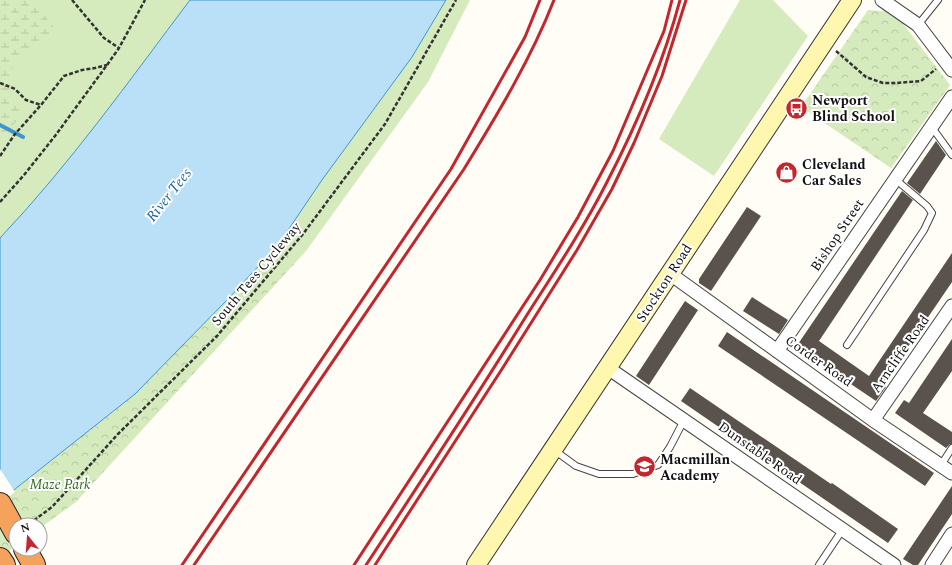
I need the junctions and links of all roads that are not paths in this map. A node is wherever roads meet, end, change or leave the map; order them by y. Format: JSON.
{"nodes":[{"id":1,"x":852,"y":0,"type":"edge"},
{"id":2,"x":882,"y":0,"type":"edge"},
{"id":3,"x":938,"y":0,"type":"edge"},
{"id":4,"x":918,"y":25,"type":"junction"},
{"id":5,"x":949,"y":66,"type":"edge"},
{"id":6,"x":952,"y":97,"type":"edge"},
{"id":7,"x":931,"y":126,"type":"junction"},
{"id":8,"x":952,"y":155,"type":"edge"},
{"id":9,"x":895,"y":179,"type":"junction"},
{"id":10,"x":669,"y":274,"type":"junction"},
{"id":11,"x":952,"y":306,"type":"edge"},
{"id":12,"x":847,"y":345,"type":"dead end"},
{"id":13,"x":777,"y":351,"type":"junction"},
{"id":14,"x":608,"y":368,"type":"junction"},
{"id":15,"x":684,"y":420,"type":"junction"},
{"id":16,"x":873,"y":420,"type":"junction"},
{"id":17,"x":952,"y":448,"type":"edge"},
{"id":18,"x":553,"y":449,"type":"junction"},
{"id":19,"x":940,"y":465,"type":"junction"},
{"id":20,"x":952,"y":473,"type":"edge"},
{"id":21,"x":0,"y":504,"type":"edge"},
{"id":22,"x":8,"y":518,"type":"edge"},
{"id":23,"x":843,"y":529,"type":"junction"},
{"id":24,"x":952,"y":534,"type":"edge"},
{"id":25,"x":0,"y":559,"type":"edge"},
{"id":26,"x":4,"y":565,"type":"edge"},
{"id":27,"x":476,"y":565,"type":"edge"},
{"id":28,"x":819,"y":565,"type":"edge"},
{"id":29,"x":894,"y":565,"type":"edge"},
{"id":30,"x":932,"y":565,"type":"edge"}],
"edges":[{"from":1,"to":10,"type":"main road","name":"Stockton Road"},
{"from":2,"to":4,"type":"street"},
{"from":3,"to":4,"type":"lane"},
{"from":4,"to":5,"type":"street"},
{"from":6,"to":7,"type":"street","name":"Bishop Street"},
{"from":7,"to":8,"type":"lane"},
{"from":7,"to":9,"type":"street","name":"Bishop Street"},
{"from":9,"to":12,"type":"lane"},
{"from":9,"to":13,"type":"street","name":"Bishop Street"},
{"from":10,"to":13,"type":"street","name":"Corder Road"},
{"from":10,"to":14,"type":"main road","name":"Stockton Road"},
{"from":11,"to":16,"type":"street","name":"Arncliffe Road"},
{"from":13,"to":16,"type":"street","name":"Corder Road"},
{"from":14,"to":15,"type":"street","name":"Dunstable Road"},
{"from":14,"to":18,"type":"main road","name":"Stockton Road"},
{"from":15,"to":18,"type":"lane"},
{"from":15,"to":23,"type":"street","name":"Dunstable Road"},
{"from":16,"to":19,"type":"street","name":"Corder Road"},
{"from":17,"to":19,"type":"lane"},
{"from":18,"to":27,"type":"main road","name":"Stockton Road"},
{"from":19,"to":20,"type":"street","name":"Corder Road"},
{"from":21,"to":22,"type":"highway"},
{"from":23,"to":28,"type":"lane"},
{"from":23,"to":29,"type":"street","name":"Dunstable Road"},
{"from":24,"to":30,"type":"street"},
{"from":25,"to":26,"type":"highway"}]}
